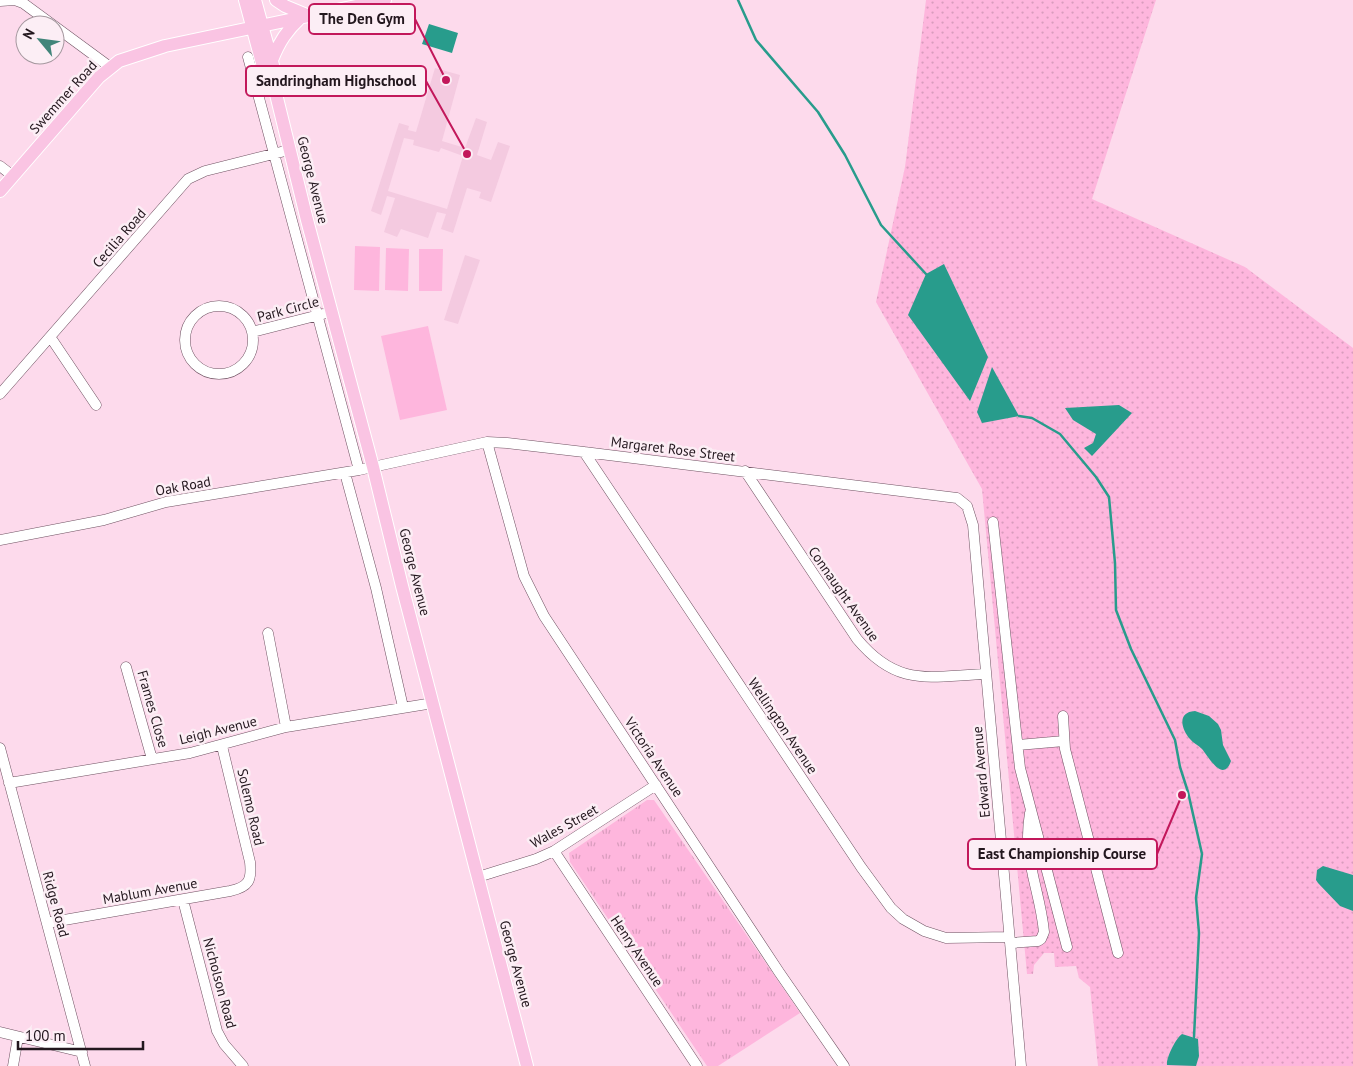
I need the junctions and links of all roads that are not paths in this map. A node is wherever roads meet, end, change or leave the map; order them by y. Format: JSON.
{"nodes":[{"id":1,"x":245,"y":0,"type":"edge"},
{"id":2,"x":255,"y":0,"type":"edge"},
{"id":3,"x":276,"y":0,"type":"edge"},
{"id":4,"x":385,"y":0,"type":"edge"},
{"id":5,"x":0,"y":1,"type":"edge"},
{"id":6,"x":305,"y":16,"type":"junction"},
{"id":7,"x":258,"y":25,"type":"junction"},
{"id":8,"x":248,"y":57,"type":"dead end"},
{"id":9,"x":272,"y":60,"type":"junction"},
{"id":10,"x":110,"y":67,"type":"junction"},
{"id":11,"x":274,"y":86,"type":"junction"},
{"id":12,"x":289,"y":150,"type":"junction"},
{"id":13,"x":274,"y":154,"type":"junction"},
{"id":14,"x":0,"y":166,"type":"edge"},
{"id":15,"x":13,"y":176,"type":"junction"},
{"id":16,"x":0,"y":191,"type":"edge"},
{"id":17,"x":331,"y":312,"type":"junction"},
{"id":18,"x":318,"y":315,"type":"junction"},
{"id":19,"x":252,"y":332,"type":"junction"},
{"id":20,"x":51,"y":338,"type":"junction"},
{"id":21,"x":0,"y":394,"type":"edge"},
{"id":22,"x":96,"y":405,"type":"dead end"},
{"id":23,"x":486,"y":442,"type":"junction"},
{"id":24,"x":584,"y":452,"type":"junction"},
{"id":25,"x":373,"y":467,"type":"junction"},
{"id":26,"x":360,"y":470,"type":"junction"},
{"id":27,"x":744,"y":471,"type":"junction"},
{"id":28,"x":345,"y":472,"type":"junction"},
{"id":29,"x":967,"y":506,"type":"joint"},
{"id":30,"x":993,"y":522,"type":"dead end"},
{"id":31,"x":0,"y":540,"type":"edge"},
{"id":32,"x":268,"y":633,"type":"dead end"},
{"id":33,"x":126,"y":667,"type":"dead end"},
{"id":34,"x":986,"y":674,"type":"junction"},
{"id":35,"x":433,"y":703,"type":"junction"},
{"id":36,"x":404,"y":707,"type":"junction"},
{"id":37,"x":1063,"y":716,"type":"dead end"},
{"id":38,"x":286,"y":727,"type":"junction"},
{"id":39,"x":1064,"y":741,"type":"junction"},
{"id":40,"x":1018,"y":745,"type":"junction"},
{"id":41,"x":222,"y":746,"type":"junction"},
{"id":42,"x":0,"y":748,"type":"edge"},
{"id":43,"x":152,"y":759,"type":"junction"},
{"id":44,"x":6,"y":778,"type":"edge"},
{"id":45,"x":656,"y":785,"type":"junction"},
{"id":46,"x":1030,"y":810,"type":"junction"},
{"id":47,"x":554,"y":851,"type":"junction"},
{"id":48,"x":1029,"y":858,"type":"junction"},
{"id":49,"x":1044,"y":860,"type":"junction"},
{"id":50,"x":251,"y":874,"type":"joint"},
{"id":51,"x":478,"y":877,"type":"junction"},
{"id":52,"x":183,"y":900,"type":"junction"},
{"id":53,"x":46,"y":923,"type":"junction"},
{"id":54,"x":1009,"y":940,"type":"junction"},
{"id":55,"x":1067,"y":947,"type":"dead end"},
{"id":56,"x":1118,"y":953,"type":"dead end"},
{"id":57,"x":0,"y":1032,"type":"edge"},
{"id":58,"x":18,"y":1037,"type":"junction"},
{"id":59,"x":82,"y":1052,"type":"junction"},
{"id":60,"x":13,"y":1066,"type":"edge"},
{"id":61,"x":85,"y":1066,"type":"edge"},
{"id":62,"x":243,"y":1066,"type":"edge"},
{"id":63,"x":527,"y":1066,"type":"edge"},
{"id":64,"x":697,"y":1066,"type":"edge"},
{"id":65,"x":844,"y":1066,"type":"edge"},
{"id":66,"x":1022,"y":1066,"type":"edge"}],
"edges":[{"from":1,"to":7,"type":"main road"},
{"from":2,"to":7,"type":"main road"},
{"from":3,"to":6,"type":"main road"},
{"from":4,"to":6,"type":"main road","name":"Swemmer Road"},
{"from":5,"to":10,"type":"street"},
{"from":6,"to":7,"type":"main road","name":"Swemmer Road"},
{"from":6,"to":9,"type":"main road"},
{"from":7,"to":9,"type":"main road","name":"George Avenue"},
{"from":7,"to":10,"type":"main road","name":"Swemmer Road"},
{"from":7,"to":11,"type":"main road","name":"George Avenue"},
{"from":8,"to":13,"type":"street"},
{"from":9,"to":11,"type":"main road","name":"George Avenue"},
{"from":10,"to":15,"type":"main road","name":"Swemmer Road"},
{"from":11,"to":12,"type":"main road","name":"George Avenue"},
{"from":12,"to":13,"type":"street","name":"Cecilia Road"},
{"from":12,"to":17,"type":"main road","name":"George Avenue"},
{"from":13,"to":18,"type":"street"},
{"from":13,"to":20,"type":"street","name":"Cecilia Road"},
{"from":14,"to":15,"type":"street"},
{"from":15,"to":16,"type":"main road","name":"Swemmer Road"},
{"from":17,"to":18,"type":"street","name":"Park Circle"},
{"from":17,"to":25,"type":"main road","name":"George Avenue"},
{"from":18,"to":19,"type":"street","name":"Park Circle"},
{"from":18,"to":26,"type":"street"},
{"from":19,"to":19,"type":"street","name":"Park Circle"},
{"from":20,"to":21,"type":"street","name":"Cecilia Road"},
{"from":20,"to":22,"type":"street"},
{"from":23,"to":24,"type":"street","name":"Margaret Rose Street"},
{"from":23,"to":25,"type":"street","name":"Margaret Rose Street"},
{"from":23,"to":45,"type":"street","name":"Victoria Avenue"},
{"from":24,"to":27,"type":"street","name":"Margaret Rose Street"},
{"from":24,"to":54,"type":"street","name":"Wellington Avenue"},
{"from":25,"to":26,"type":"street","name":"Oak Road"},
{"from":25,"to":35,"type":"main road","name":"George Avenue"},
{"from":26,"to":28,"type":"street","name":"Oak Road"},
{"from":27,"to":29,"type":"street","name":"Margaret Rose Street"},
{"from":27,"to":34,"type":"street","name":"Connaught Avenue"},
{"from":28,"to":31,"type":"street","name":"Oak Road"},
{"from":28,"to":36,"type":"street"},
{"from":29,"to":34,"type":"street","name":"Edward Avenue"},
{"from":30,"to":40,"type":"street"},
{"from":32,"to":38,"type":"street"},
{"from":33,"to":43,"type":"street","name":"Frames Close"},
{"from":34,"to":54,"type":"street","name":"Edward Avenue"},
{"from":35,"to":36,"type":"street","name":"Leigh Avenue"},
{"from":35,"to":51,"type":"main road","name":"George Avenue"},
{"from":36,"to":38,"type":"street","name":"Leigh Avenue"},
{"from":37,"to":39,"type":"street"},
{"from":38,"to":41,"type":"street","name":"Leigh Avenue"},
{"from":39,"to":40,"type":"street"},
{"from":39,"to":56,"type":"street"},
{"from":40,"to":46,"type":"street"},
{"from":41,"to":43,"type":"street","name":"Leigh Avenue"},
{"from":41,"to":50,"type":"street","name":"Solemo Road"},
{"from":42,"to":44,"type":"street","name":"Ridge Road"},
{"from":43,"to":44,"type":"street","name":"Leigh Avenue"},
{"from":44,"to":53,"type":"street","name":"Ridge Road"},
{"from":45,"to":47,"type":"street","name":"Wales Street"},
{"from":45,"to":65,"type":"street","name":"Victoria Avenue"},
{"from":46,"to":48,"type":"street"},
{"from":46,"to":49,"type":"street"},
{"from":47,"to":51,"type":"street","name":"Wales Street"},
{"from":47,"to":64,"type":"street","name":"Henry Avenue"},
{"from":48,"to":49,"type":"street"},
{"from":48,"to":54,"type":"street","name":"Wellington Avenue"},
{"from":49,"to":55,"type":"street"},
{"from":50,"to":52,"type":"street","name":"Mablum Avenue"},
{"from":51,"to":63,"type":"main road","name":"George Avenue"},
{"from":52,"to":53,"type":"street","name":"Mablum Avenue"},
{"from":52,"to":62,"type":"street","name":"Nicholson Road"},
{"from":53,"to":59,"type":"street","name":"Ridge Road"},
{"from":54,"to":66,"type":"street","name":"Edward Avenue"},
{"from":57,"to":58,"type":"street"},
{"from":58,"to":59,"type":"street"},
{"from":58,"to":60,"type":"street"},
{"from":59,"to":61,"type":"street","name":"Ridge Road"}]}
